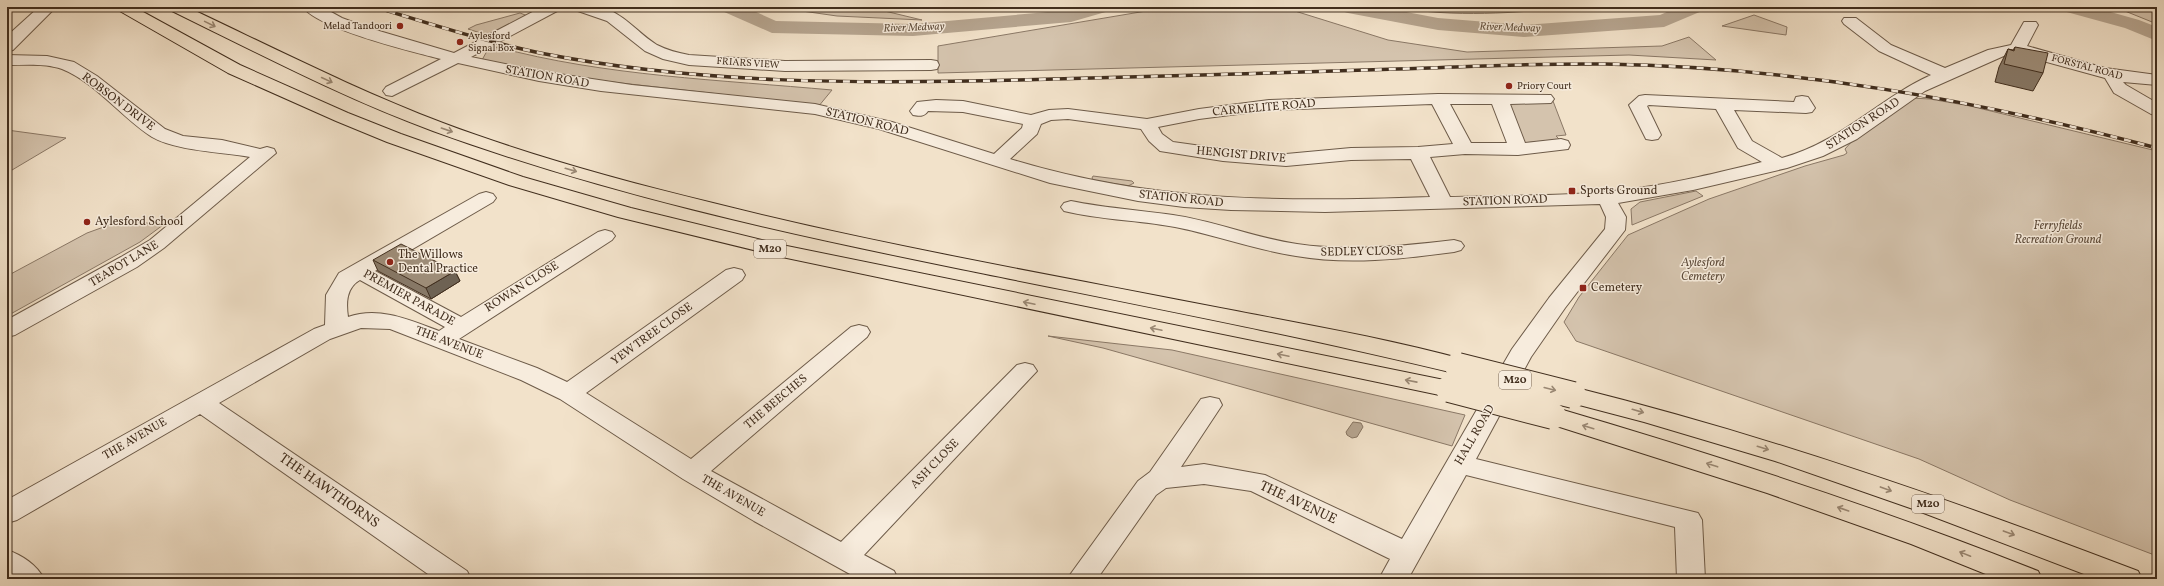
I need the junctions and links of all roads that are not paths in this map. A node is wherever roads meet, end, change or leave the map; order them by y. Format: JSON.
{"nodes":[{"id":1,"x":48,"y":7,"type":"edge"},
{"id":2,"x":123,"y":7,"type":"edge"},
{"id":3,"x":175,"y":7,"type":"edge"},
{"id":4,"x":311,"y":7,"type":"edge"},
{"id":5,"x":554,"y":7,"type":"edge"},
{"id":6,"x":580,"y":7,"type":"edge"},
{"id":7,"x":1850,"y":21,"type":"dead end"},
{"id":8,"x":2030,"y":25,"type":"dead end"},
{"id":9,"x":7,"y":48,"type":"edge"},
{"id":10,"x":2017,"y":49,"type":"junction"},
{"id":11,"x":455,"y":58,"type":"junction"},
{"id":12,"x":7,"y":60,"type":"edge"},
{"id":13,"x":931,"y":65,"type":"dead end"},
{"id":14,"x":1944,"y":74,"type":"junction"},
{"id":15,"x":2114,"y":75,"type":"junction"},
{"id":16,"x":2157,"y":80,"type":"edge"},
{"id":17,"x":392,"y":91,"type":"dead end"},
{"id":18,"x":1438,"y":99,"type":"junction"},
{"id":19,"x":1545,"y":99,"type":"dead end"},
{"id":20,"x":1499,"y":100,"type":"junction"},
{"id":21,"x":1802,"y":101,"type":"dead end"},
{"id":22,"x":1722,"y":104,"type":"junction"},
{"id":23,"x":2157,"y":110,"type":"edge"},
{"id":24,"x":919,"y":111,"type":"dead end"},
{"id":25,"x":1032,"y":121,"type":"junction"},
{"id":26,"x":1147,"y":124,"type":"junction"},
{"id":27,"x":1652,"y":135,"type":"dead end"},
{"id":28,"x":1561,"y":145,"type":"dead end"},
{"id":29,"x":1465,"y":148,"type":"junction"},
{"id":30,"x":1518,"y":148,"type":"junction"},
{"id":31,"x":1418,"y":152,"type":"junction"},
{"id":32,"x":260,"y":153,"type":"joint"},
{"id":33,"x":998,"y":160,"type":"junction"},
{"id":34,"x":1780,"y":164,"type":"junction"},
{"id":35,"x":486,"y":198,"type":"dead end"},
{"id":36,"x":1605,"y":198,"type":"junction"},
{"id":37,"x":1443,"y":203,"type":"junction"},
{"id":38,"x":1247,"y":205,"type":"junction"},
{"id":39,"x":1071,"y":207,"type":"dead end"},
{"id":40,"x":605,"y":236,"type":"dead end"},
{"id":41,"x":1247,"y":239,"type":"junction"},
{"id":42,"x":1454,"y":246,"type":"dead end"},
{"id":43,"x":358,"y":270,"type":"junction"},
{"id":44,"x":734,"y":275,"type":"dead end"},
{"id":45,"x":337,"y":327,"type":"junction"},
{"id":46,"x":7,"y":330,"type":"edge"},
{"id":47,"x":859,"y":332,"type":"dead end"},
{"id":48,"x":450,"y":333,"type":"junction"},
{"id":49,"x":1025,"y":371,"type":"dead end"},
{"id":50,"x":569,"y":393,"type":"junction"},
{"id":51,"x":200,"y":402,"type":"junction"},
{"id":52,"x":1210,"y":405,"type":"dead end"},
{"id":53,"x":1459,"y":464,"type":"junction"},
{"id":54,"x":692,"y":472,"type":"junction"},
{"id":55,"x":1159,"y":479,"type":"junction"},
{"id":56,"x":7,"y":513,"type":"edge"},
{"id":57,"x":1408,"y":555,"type":"junction"},
{"id":58,"x":844,"y":557,"type":"junction"},
{"id":59,"x":7,"y":561,"type":"edge"},
{"id":60,"x":30,"y":579,"type":"edge"},
{"id":61,"x":457,"y":579,"type":"edge"},
{"id":62,"x":884,"y":579,"type":"edge"},
{"id":63,"x":1081,"y":579,"type":"edge"},
{"id":64,"x":1393,"y":579,"type":"edge"},
{"id":65,"x":1691,"y":579,"type":"edge"},
{"id":66,"x":2028,"y":579,"type":"edge"},
{"id":67,"x":2128,"y":579,"type":"edge"}],
"edges":[{"from":1,"to":9,"type":"street"},
{"from":66,"to":2,"type":"highway","number":"M20","one_way":true,"bridge":true},
{"from":3,"to":67,"type":"highway","number":"M20","one_way":true,"bridge":true},
{"from":4,"to":11,"type":"street","name":"STATION ROAD"},
{"from":5,"to":11,"type":"street"},
{"from":6,"to":13,"type":"street","name":"FRIARS VIEW"},
{"from":7,"to":14,"type":"street"},
{"from":8,"to":10,"type":"street"},
{"from":10,"to":14,"type":"street","name":"STATION ROAD"},
{"from":10,"to":15,"type":"street","name":"FORSTAL ROAD"},
{"from":11,"to":17,"type":"street"},
{"from":11,"to":33,"type":"street","name":"STATION ROAD"},
{"from":12,"to":32,"type":"street","name":"ROBSON DRIVE"},
{"from":14,"to":34,"type":"street","name":"STATION ROAD"},
{"from":15,"to":16,"type":"street","name":"FORSTAL ROAD"},
{"from":15,"to":23,"type":"street"},
{"from":18,"to":20,"type":"street","name":"CARMELITE ROAD"},
{"from":18,"to":26,"type":"street","name":"CARMELITE ROAD"},
{"from":18,"to":29,"type":"street"},
{"from":19,"to":20,"type":"street","name":"CARMELITE ROAD"},
{"from":20,"to":30,"type":"street"},
{"from":21,"to":22,"type":"street"},
{"from":22,"to":27,"type":"street"},
{"from":22,"to":34,"type":"street"},
{"from":24,"to":25,"type":"street"},
{"from":25,"to":26,"type":"street","name":"CARMELITE ROAD"},
{"from":25,"to":33,"type":"street"},
{"from":26,"to":31,"type":"street","name":"HENGIST DRIVE"},
{"from":28,"to":30,"type":"street","name":"HENGIST DRIVE"},
{"from":29,"to":30,"type":"street","name":"HENGIST DRIVE"},
{"from":29,"to":31,"type":"street","name":"HENGIST DRIVE"},
{"from":31,"to":37,"type":"street"},
{"from":32,"to":46,"type":"street","name":"TEAPOT LANE"},
{"from":33,"to":38,"type":"street","name":"STATION ROAD"},
{"from":34,"to":36,"type":"street","name":"STATION ROAD"},
{"from":35,"to":43,"type":"street"},
{"from":36,"to":37,"type":"street","name":"STATION ROAD"},
{"from":36,"to":53,"type":"street","name":"HALL ROAD"},
{"from":37,"to":38,"type":"street","name":"STATION ROAD"},
{"from":38,"to":41,"type":"street"},
{"from":39,"to":41,"type":"street","name":"SEDLEY CLOSE"},
{"from":40,"to":48,"type":"street","name":"ROWAN CLOSE"},
{"from":41,"to":42,"type":"street","name":"SEDLEY CLOSE"},
{"from":43,"to":45,"type":"street"},
{"from":43,"to":48,"type":"street","name":"PREMIER PARADE"},
{"from":44,"to":50,"type":"street","name":"YEW TREE CLOSE"},
{"from":45,"to":48,"type":"street","name":"THE AVENUE"},
{"from":45,"to":51,"type":"street","name":"THE AVENUE"},
{"from":47,"to":54,"type":"street","name":"THE BEECHES"},
{"from":48,"to":50,"type":"street","name":"THE AVENUE"},
{"from":49,"to":58,"type":"street","name":"ASH CLOSE"},
{"from":50,"to":54,"type":"street","name":"THE AVENUE"},
{"from":51,"to":56,"type":"street","name":"THE AVENUE"},
{"from":51,"to":61,"type":"street","name":"THE HAWTHORNS"},
{"from":52,"to":55,"type":"street"},
{"from":53,"to":57,"type":"street","name":"HALL ROAD"},
{"from":53,"to":65,"type":"street"},
{"from":54,"to":58,"type":"street","name":"THE AVENUE"},
{"from":55,"to":57,"type":"street","name":"THE AVENUE"},
{"from":55,"to":63,"type":"street"},
{"from":57,"to":64,"type":"street","name":"HALL ROAD"},
{"from":58,"to":62,"type":"street","name":"THE AVENUE"},
{"from":59,"to":60,"type":"street"}]}
